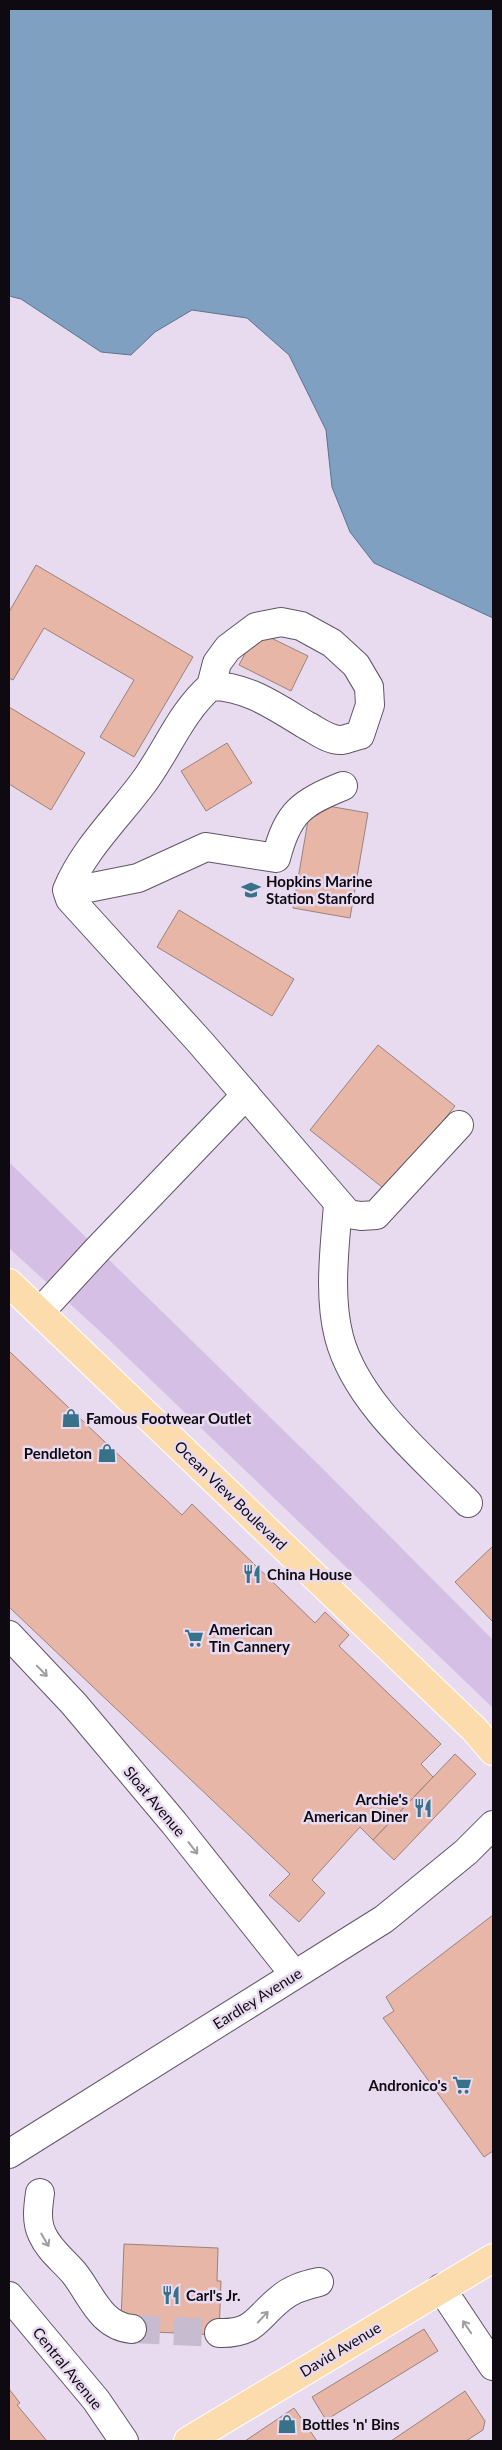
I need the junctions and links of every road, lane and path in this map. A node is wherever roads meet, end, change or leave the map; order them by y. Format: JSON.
{"nodes":[{"id":1,"x":211,"y":686,"type":"junction"},
{"id":2,"x":343,"y":786,"type":"dead end"},
{"id":3,"x":68,"y":892,"type":"junction"},
{"id":4,"x":246,"y":1095,"type":"junction"},
{"id":5,"x":459,"y":1125,"type":"dead end"},
{"id":6,"x":338,"y":1204,"type":"junction"},
{"id":7,"x":9,"y":1283,"type":"edge"},
{"id":8,"x":40,"y":1312,"type":"junction"},
{"id":9,"x":468,"y":1503,"type":"dead end"},
{"id":10,"x":9,"y":1635,"type":"edge"},
{"id":11,"x":493,"y":1750,"type":"edge"},
{"id":12,"x":493,"y":1826,"type":"edge"},
{"id":13,"x":294,"y":1974,"type":"junction"},
{"id":14,"x":9,"y":2154,"type":"edge"},
{"id":15,"x":40,"y":2193,"type":"dead end"},
{"id":16,"x":493,"y":2258,"type":"edge"},
{"id":17,"x":319,"y":2282,"type":"dead end"},
{"id":18,"x":441,"y":2288,"type":"junction"},
{"id":19,"x":9,"y":2296,"type":"edge"},
{"id":20,"x":132,"y":2329,"type":"tunnel mouth"},
{"id":21,"x":219,"y":2333,"type":"tunnel mouth"},
{"id":22,"x":493,"y":2366,"type":"edge"},
{"id":23,"x":124,"y":2441,"type":"edge"},
{"id":24,"x":188,"y":2441,"type":"edge"}],
"edges":[{"from":1,"to":1,"type":"street"},
{"from":1,"to":3,"type":"street"},
{"from":2,"to":3,"type":"street"},
{"from":3,"to":4,"type":"street"},
{"from":4,"to":6,"type":"street"},
{"from":4,"to":8,"type":"street"},
{"from":5,"to":6,"type":"street"},
{"from":6,"to":9,"type":"street"},
{"from":7,"to":8,"type":"main road","name":"Ocean View Boulevard"},
{"from":8,"to":11,"type":"main road","name":"Ocean View Boulevard"},
{"from":10,"to":13,"type":"street","name":"Sloat Avenue","one_way":true},
{"from":12,"to":13,"type":"street","name":"Eardley Avenue"},
{"from":13,"to":14,"type":"street","name":"Eardley Avenue"},
{"from":15,"to":20,"type":"street","one_way":true},
{"from":16,"to":18,"type":"main road","name":"David Avenue"},
{"from":21,"to":17,"type":"street","one_way":true},
{"from":22,"to":18,"type":"street","one_way":true},
{"from":18,"to":24,"type":"main road","name":"David Avenue"},
{"from":19,"to":23,"type":"street","name":"Central Avenue"}]}
